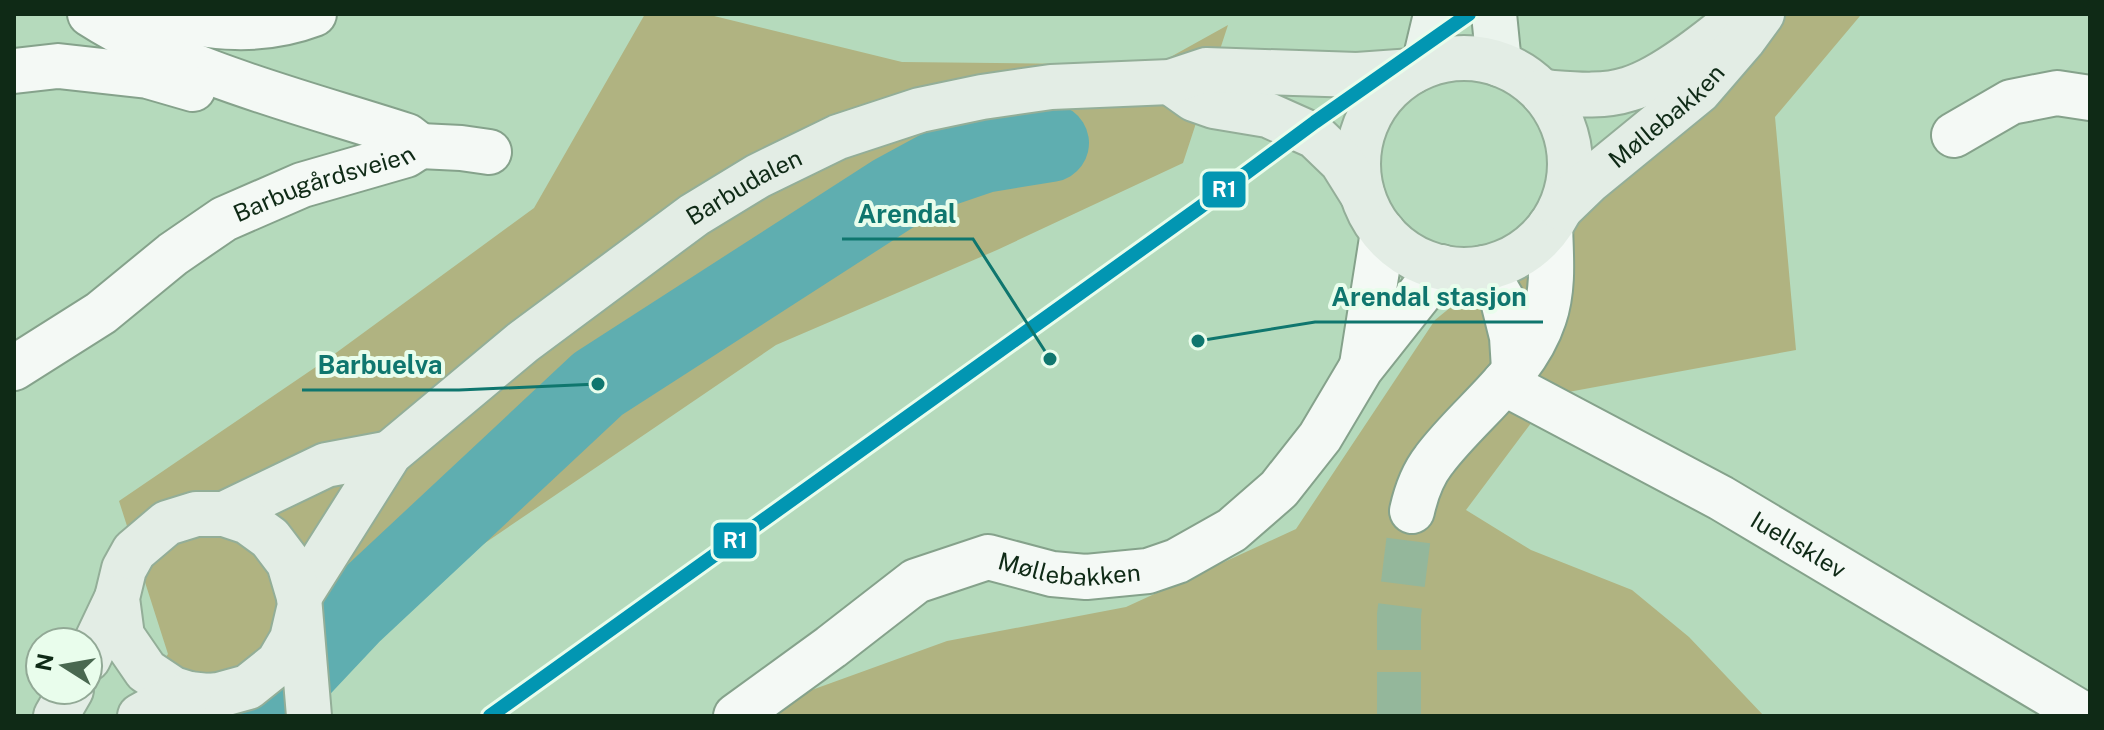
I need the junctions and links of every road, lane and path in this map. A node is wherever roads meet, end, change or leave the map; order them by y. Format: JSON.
{"nodes":[{"id":1,"x":90,"y":14,"type":"edge"},
{"id":2,"x":157,"y":14,"type":"edge"},
{"id":3,"x":314,"y":14,"type":"edge"},
{"id":4,"x":1494,"y":14,"type":"edge"},
{"id":5,"x":1743,"y":14,"type":"edge"},
{"id":6,"x":1762,"y":14,"type":"edge"},
{"id":7,"x":1436,"y":19,"type":"edge"},
{"id":8,"x":1499,"y":64,"type":"junction"},
{"id":9,"x":1419,"y":68,"type":"junction"},
{"id":10,"x":14,"y":71,"type":"edge"},
{"id":11,"x":1170,"y":82,"type":"junction"},
{"id":12,"x":251,"y":86,"type":"junction"},
{"id":13,"x":1542,"y":92,"type":"junction"},
{"id":14,"x":2090,"y":98,"type":"edge"},
{"id":15,"x":1954,"y":135,"type":"dead end"},
{"id":16,"x":420,"y":146,"type":"junction"},
{"id":17,"x":489,"y":152,"type":"dead end"},
{"id":18,"x":1362,"y":194,"type":"junction"},
{"id":19,"x":1555,"y":217,"type":"junction"},
{"id":20,"x":1383,"y":232,"type":"junction"},
{"id":21,"x":1441,"y":267,"type":"junction"},
{"id":22,"x":1484,"y":268,"type":"junction"},
{"id":23,"x":14,"y":368,"type":"edge"},
{"id":24,"x":1361,"y":368,"type":"junction"},
{"id":25,"x":1509,"y":376,"type":"junction"},
{"id":26,"x":390,"y":453,"type":"junction"},
{"id":27,"x":1412,"y":511,"type":"tunnel mouth"},
{"id":28,"x":224,"y":514,"type":"junction"},
{"id":29,"x":117,"y":598,"type":"junction"},
{"id":30,"x":299,"y":603,"type":"junction"},
{"id":31,"x":104,"y":626,"type":"edge"},
{"id":32,"x":210,"y":702,"type":"edge"},
{"id":33,"x":140,"y":716,"type":"edge"},
{"id":34,"x":309,"y":716,"type":"edge"},
{"id":35,"x":736,"y":716,"type":"edge"},
{"id":36,"x":2086,"y":716,"type":"edge"}],
"edges":[{"from":1,"to":12,"type":"street","name":"Barbugårdsveien"},
{"from":2,"to":3,"type":"street"},
{"from":4,"to":8,"type":"main road"},
{"from":5,"to":13,"type":"main road","name":"Møllebakken"},
{"from":6,"to":19,"type":"main road","name":"Møllebakken"},
{"from":7,"to":9,"type":"main road"},
{"from":8,"to":9,"type":"main road"},
{"from":8,"to":13,"type":"main road"},
{"from":9,"to":11,"type":"main road","name":"Barbudalen"},
{"from":9,"to":18,"type":"main road"},
{"from":10,"to":12,"type":"street"},
{"from":11,"to":18,"type":"main road"},
{"from":11,"to":26,"type":"main road","name":"Barbudalen"},
{"from":12,"to":16,"type":"street","name":"Barbugårdsveien"},
{"from":13,"to":19,"type":"main road"},
{"from":14,"to":15,"type":"street"},
{"from":16,"to":17,"type":"street"},
{"from":16,"to":23,"type":"street","name":"Barbugårdsveien"},
{"from":18,"to":20,"type":"main road"},
{"from":19,"to":22,"type":"main road"},
{"from":19,"to":25,"type":"street"},
{"from":20,"to":21,"type":"main road"},
{"from":20,"to":24,"type":"street","name":"Møllebakken"},
{"from":21,"to":22,"type":"main road"},
{"from":21,"to":24,"type":"street","name":"Møllebakken"},
{"from":22,"to":25,"type":"street"},
{"from":24,"to":35,"type":"street","name":"Møllebakken"},
{"from":25,"to":27,"type":"street"},
{"from":25,"to":36,"type":"street","name":"Iuellsklev"},
{"from":26,"to":28,"type":"main road","name":"Barbudalen"},
{"from":26,"to":30,"type":"main road","name":"Barbudalen"},
{"from":28,"to":29,"type":"main road"},
{"from":28,"to":30,"type":"main road"},
{"from":29,"to":31,"type":"main road"},
{"from":29,"to":32,"type":"main road"},
{"from":30,"to":32,"type":"main road"},
{"from":30,"to":34,"type":"main road"},
{"from":32,"to":33,"type":"main road"}]}
